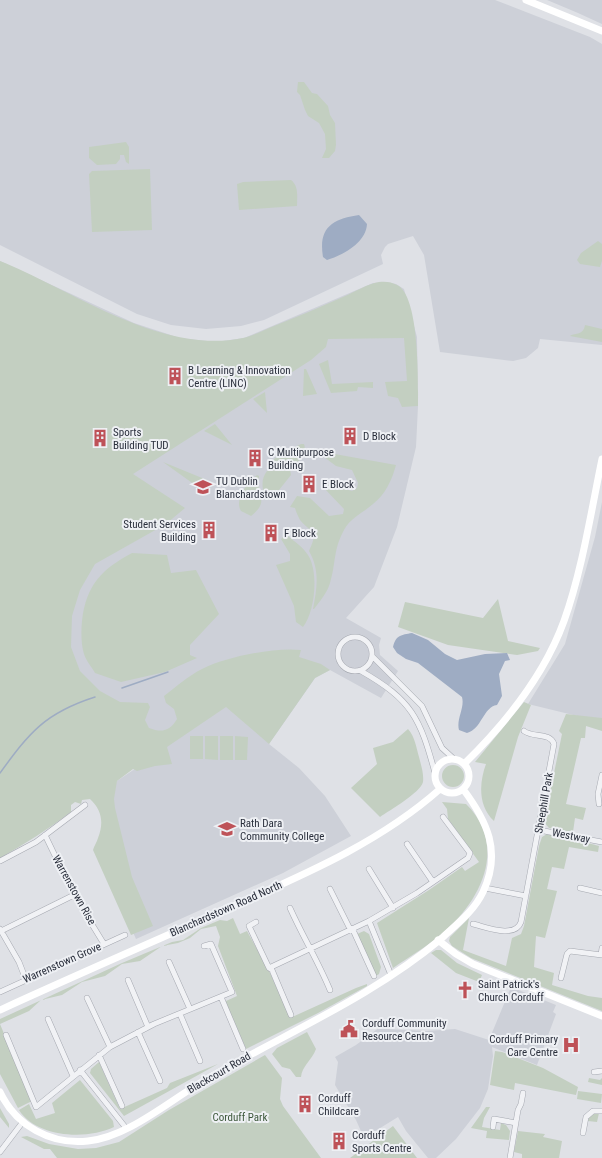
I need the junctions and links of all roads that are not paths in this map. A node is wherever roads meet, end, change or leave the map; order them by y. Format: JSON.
{"nodes":[{"id":1,"x":526,"y":0,"type":"edge"},
{"id":2,"x":602,"y":31,"type":"edge"},
{"id":3,"x":602,"y":459,"type":"edge"},
{"id":4,"x":372,"y":656,"type":"junction"},
{"id":5,"x":360,"y":671,"type":"junction"},
{"id":6,"x":524,"y":731,"type":"dead end"},
{"id":7,"x":454,"y":759,"type":"junction"},
{"id":8,"x":464,"y":764,"type":"junction"},
{"id":9,"x":435,"y":773,"type":"junction"},
{"id":10,"x":602,"y":775,"type":"edge"},
{"id":11,"x":440,"y":789,"type":"junction"},
{"id":12,"x":463,"y":789,"type":"junction"},
{"id":13,"x":599,"y":804,"type":"dead end"},
{"id":14,"x":85,"y":805,"type":"dead end"},
{"id":15,"x":443,"y":817,"type":"dead end"},
{"id":16,"x":539,"y":830,"type":"junction"},
{"id":17,"x":45,"y":835,"type":"junction"},
{"id":18,"x":602,"y":842,"type":"edge"},
{"id":19,"x":407,"y":844,"type":"dead end"},
{"id":20,"x":0,"y":861,"type":"edge"},
{"id":21,"x":369,"y":869,"type":"dead end"},
{"id":22,"x":433,"y":882,"type":"junction"},
{"id":23,"x":485,"y":888,"type":"junction"},
{"id":24,"x":580,"y":888,"type":"dead end"},
{"id":25,"x":330,"y":889,"type":"dead end"},
{"id":26,"x":602,"y":893,"type":"edge"},
{"id":27,"x":74,"y":895,"type":"junction"},
{"id":28,"x":526,"y":896,"type":"junction"},
{"id":29,"x":290,"y":908,"type":"dead end"},
{"id":30,"x":393,"y":908,"type":"junction"},
{"id":31,"x":369,"y":921,"type":"junction"},
{"id":32,"x":256,"y":922,"type":"dead end"},
{"id":33,"x":473,"y":924,"type":"dead end"},
{"id":34,"x":0,"y":930,"type":"edge"},
{"id":35,"x":354,"y":930,"type":"junction"},
{"id":36,"x":125,"y":935,"type":"dead end"},
{"id":37,"x":438,"y":940,"type":"junction"},
{"id":38,"x":104,"y":944,"type":"junction"},
{"id":39,"x":204,"y":946,"type":"dead end"},
{"id":40,"x":602,"y":948,"type":"edge"},
{"id":41,"x":312,"y":949,"type":"junction"},
{"id":42,"x":601,"y":955,"type":"edge"},
{"id":43,"x":169,"y":962,"type":"dead end"},
{"id":44,"x":269,"y":968,"type":"junction"},
{"id":45,"x":391,"y":975,"type":"junction"},
{"id":46,"x":374,"y":976,"type":"dead end"},
{"id":47,"x":561,"y":978,"type":"dead end"},
{"id":48,"x":26,"y":980,"type":"junction"},
{"id":49,"x":128,"y":980,"type":"dead end"},
{"id":50,"x":330,"y":990,"type":"dead end"},
{"id":51,"x":0,"y":992,"type":"edge"},
{"id":52,"x":222,"y":997,"type":"junction"},
{"id":53,"x":87,"y":998,"type":"dead end"},
{"id":54,"x":190,"y":1009,"type":"junction"},
{"id":55,"x":0,"y":1010,"type":"edge"},
{"id":56,"x":180,"y":1014,"type":"junction"},
{"id":57,"x":291,"y":1015,"type":"dead end"},
{"id":58,"x":602,"y":1016,"type":"edge"},
{"id":59,"x":48,"y":1019,"type":"dead end"},
{"id":60,"x":148,"y":1027,"type":"junction"},
{"id":61,"x":138,"y":1032,"type":"junction"},
{"id":62,"x":6,"y":1035,"type":"dead end"},
{"id":63,"x":110,"y":1047,"type":"junction"},
{"id":64,"x":243,"y":1049,"type":"dead end"},
{"id":65,"x":98,"y":1055,"type":"junction"},
{"id":66,"x":200,"y":1061,"type":"dead end"},
{"id":67,"x":80,"y":1070,"type":"junction"},
{"id":68,"x":602,"y":1070,"type":"edge"},
{"id":69,"x":594,"y":1072,"type":"dead end"},
{"id":70,"x":73,"y":1076,"type":"junction"},
{"id":71,"x":160,"y":1081,"type":"dead end"},
{"id":72,"x":0,"y":1092,"type":"edge"},
{"id":73,"x":523,"y":1093,"type":"dead end"},
{"id":74,"x":122,"y":1106,"type":"dead end"},
{"id":75,"x":602,"y":1111,"type":"edge"},
{"id":76,"x":22,"y":1123,"type":"junction"},
{"id":77,"x":516,"y":1123,"type":"junction"},
{"id":78,"x":494,"y":1127,"type":"dead end"},
{"id":79,"x":126,"y":1128,"type":"junction"},
{"id":80,"x":584,"y":1133,"type":"dead end"},
{"id":81,"x":0,"y":1152,"type":"edge"},
{"id":82,"x":510,"y":1158,"type":"edge"}],
"edges":[{"from":1,"to":2,"type":"main road"},
{"from":3,"to":8,"type":"main road"},
{"from":4,"to":5,"type":"street"},
{"from":4,"to":5,"type":"street"},
{"from":4,"to":7,"type":"street"},
{"from":5,"to":9,"type":"street"},
{"from":6,"to":16,"type":"street","name":"Sheephill Park"},
{"from":7,"to":8,"type":"main road"},
{"from":7,"to":9,"type":"main road"},
{"from":8,"to":12,"type":"main road"},
{"from":9,"to":11,"type":"main road"},
{"from":10,"to":13,"type":"street"},
{"from":11,"to":12,"type":"main road"},
{"from":11,"to":55,"type":"main road","name":"Blanchardstown Road North"},
{"from":12,"to":23,"type":"main road","name":"Blackcourt Road"},
{"from":14,"to":17,"type":"street"},
{"from":15,"to":22,"type":"street"},
{"from":16,"to":18,"type":"street","name":"Westway"},
{"from":16,"to":28,"type":"street","name":"Sheephill Park"},
{"from":17,"to":20,"type":"street"},
{"from":17,"to":27,"type":"street","name":"Warrenstown Rise"},
{"from":19,"to":22,"type":"street"},
{"from":21,"to":30,"type":"street"},
{"from":22,"to":30,"type":"street"},
{"from":23,"to":28,"type":"street"},
{"from":23,"to":37,"type":"main road","name":"Blackcourt Road"},
{"from":24,"to":26,"type":"street"},
{"from":25,"to":35,"type":"street"},
{"from":27,"to":34,"type":"street"},
{"from":27,"to":38,"type":"street","name":"Warrenstown Rise"},
{"from":28,"to":33,"type":"street","name":"Sheephill Park"},
{"from":29,"to":41,"type":"street"},
{"from":30,"to":31,"type":"street"},
{"from":31,"to":35,"type":"street"},
{"from":31,"to":45,"type":"street"},
{"from":32,"to":44,"type":"street"},
{"from":34,"to":48,"type":"street"},
{"from":35,"to":41,"type":"street"},
{"from":35,"to":46,"type":"street"},
{"from":36,"to":38,"type":"street","name":"Warrenstown Grove"},
{"from":37,"to":45,"type":"main road","name":"Blackcourt Road"},
{"from":37,"to":58,"type":"main road"},
{"from":38,"to":48,"type":"street","name":"Warrenstown Grove"},
{"from":39,"to":52,"type":"street"},
{"from":40,"to":42,"type":"street"},
{"from":41,"to":44,"type":"street"},
{"from":41,"to":50,"type":"street"},
{"from":42,"to":47,"type":"street"},
{"from":43,"to":54,"type":"street"},
{"from":44,"to":57,"type":"street"},
{"from":45,"to":79,"type":"main road","name":"Blackcourt Road"},
{"from":48,"to":51,"type":"street","name":"Warrenstown Grove"},
{"from":49,"to":60,"type":"street"},
{"from":52,"to":54,"type":"street"},
{"from":52,"to":64,"type":"street"},
{"from":53,"to":63,"type":"street"},
{"from":54,"to":56,"type":"street"},
{"from":56,"to":60,"type":"street"},
{"from":56,"to":66,"type":"street"},
{"from":59,"to":70,"type":"street"},
{"from":60,"to":61,"type":"street"},
{"from":61,"to":63,"type":"street"},
{"from":61,"to":71,"type":"street"},
{"from":62,"to":70,"type":"street"},
{"from":63,"to":65,"type":"street"},
{"from":65,"to":67,"type":"street"},
{"from":65,"to":74,"type":"street"},
{"from":67,"to":70,"type":"street"},
{"from":67,"to":79,"type":"street"},
{"from":68,"to":69,"type":"street"},
{"from":72,"to":76,"type":"main road","name":"Blackcourt Road"},
{"from":73,"to":77,"type":"street"},
{"from":75,"to":80,"type":"street"},
{"from":76,"to":79,"type":"main road","name":"Blackcourt Road"},
{"from":76,"to":81,"type":"street"},
{"from":77,"to":78,"type":"street"},
{"from":77,"to":82,"type":"street"}]}
